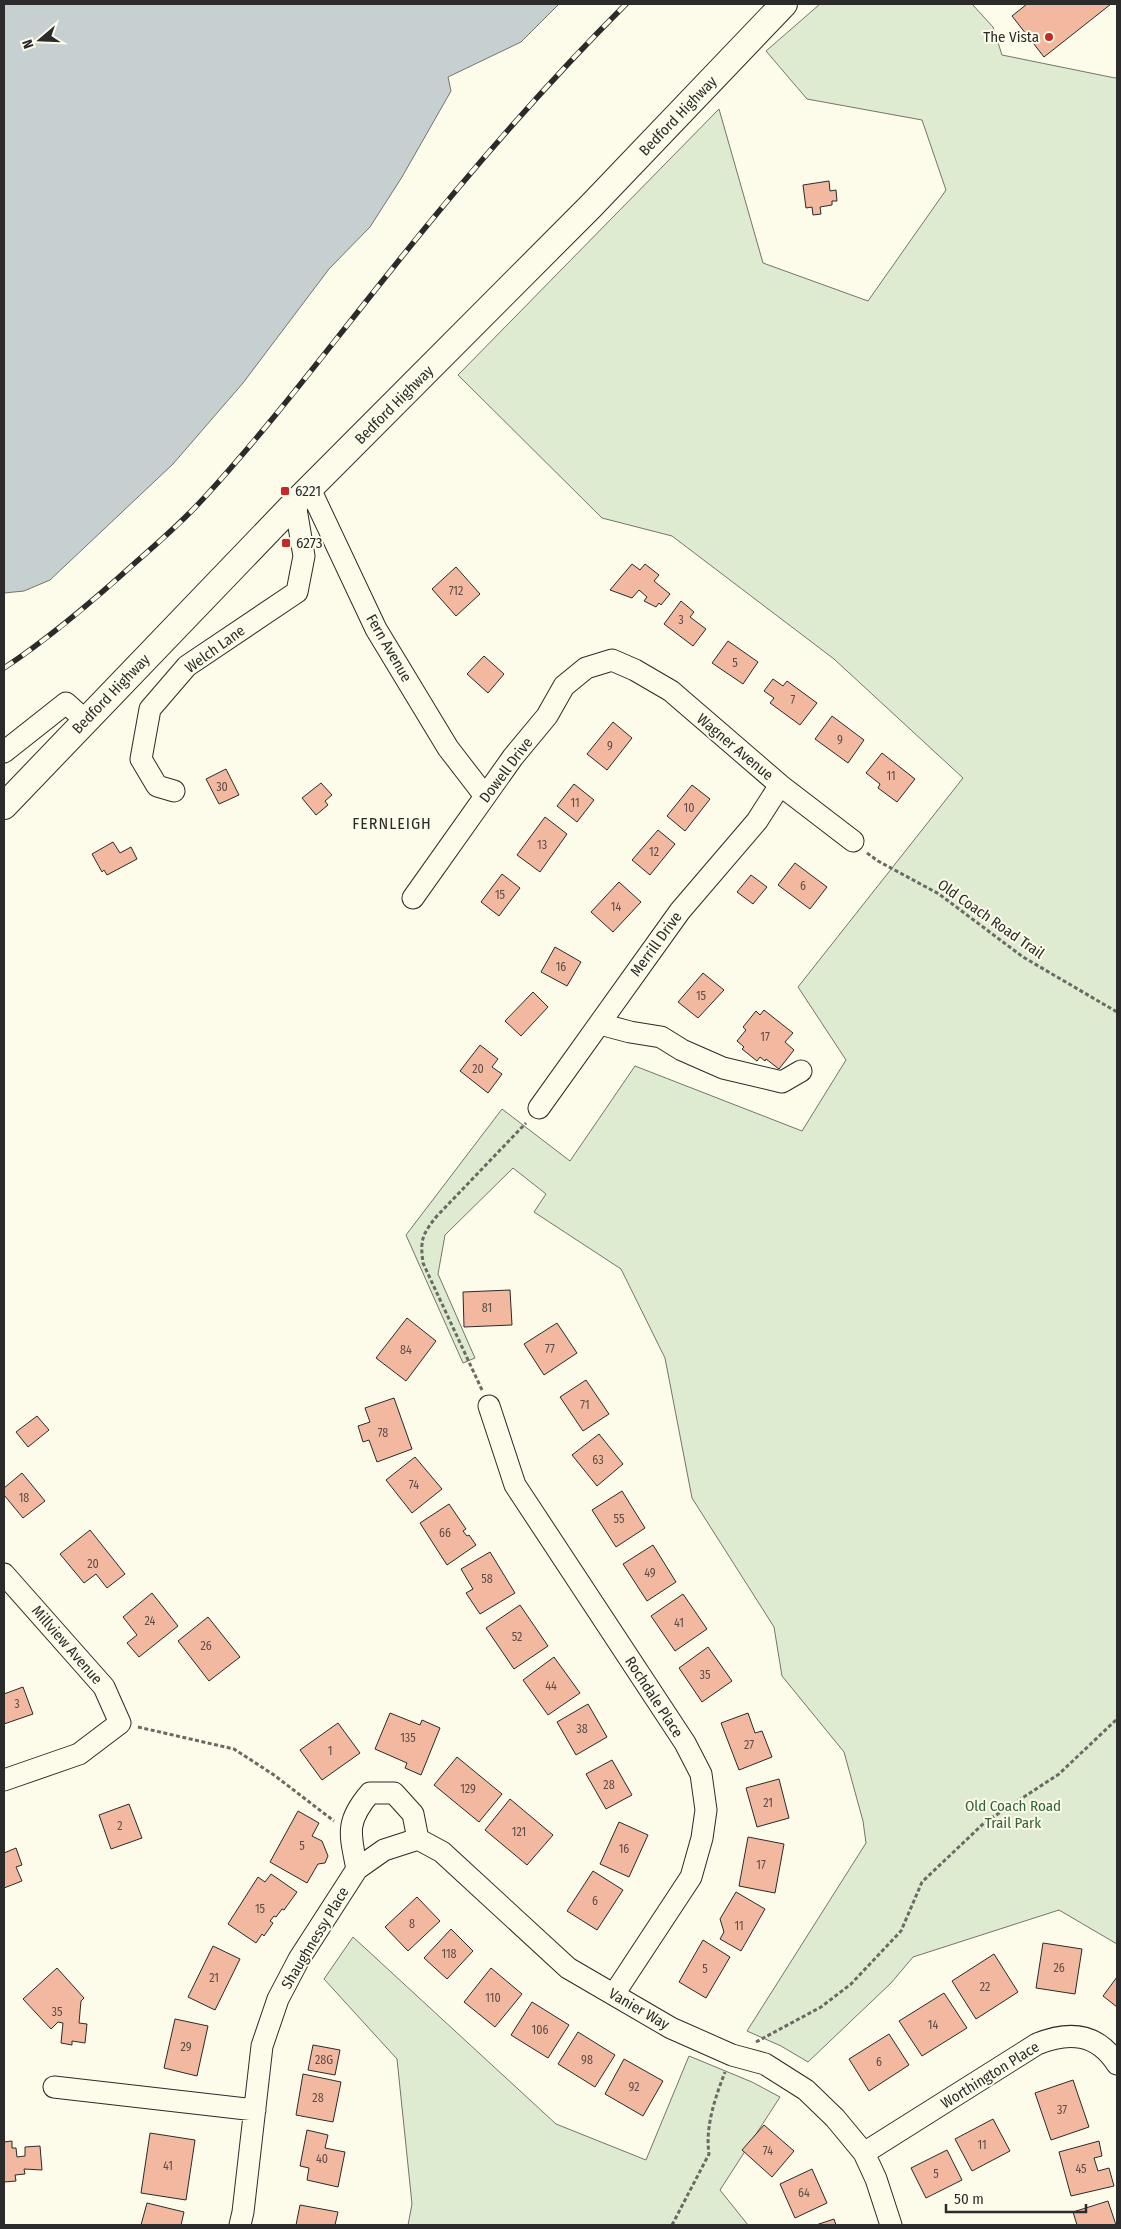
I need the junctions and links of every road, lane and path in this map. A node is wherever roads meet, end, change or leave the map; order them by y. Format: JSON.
{"nodes":[{"id":1,"x":784,"y":4,"type":"edge"},
{"id":2,"x":302,"y":496,"type":"junction"},
{"id":3,"x":612,"y":660,"type":"joint"},
{"id":4,"x":85,"y":720,"type":"junction"},
{"id":5,"x":4,"y":752,"type":"edge"},
{"id":6,"x":780,"y":785,"type":"junction"},
{"id":7,"x":174,"y":792,"type":"dead end"},
{"id":8,"x":486,"y":796,"type":"junction"},
{"id":9,"x":4,"y":806,"type":"edge"},
{"id":10,"x":853,"y":841,"type":"joint"},
{"id":11,"x":413,"y":898,"type":"dead end"},
{"id":12,"x":1117,"y":1012,"type":"edge"},
{"id":13,"x":600,"y":1024,"type":"junction"},
{"id":14,"x":801,"y":1071,"type":"dead end"},
{"id":15,"x":539,"y":1108,"type":"joint"},
{"id":16,"x":489,"y":1406,"type":"joint"},
{"id":17,"x":4,"y":1574,"type":"edge"},
{"id":18,"x":1117,"y":1718,"type":"edge"},
{"id":19,"x":120,"y":1723,"type":"junction"},
{"id":20,"x":4,"y":1780,"type":"edge"},
{"id":21,"x":350,"y":1834,"type":"junction"},
{"id":22,"x":418,"y":1839,"type":"junction"},
{"id":23,"x":357,"y":1869,"type":"junction"},
{"id":24,"x":614,"y":1994,"type":"junction"},
{"id":25,"x":732,"y":2055,"type":"junction"},
{"id":26,"x":1117,"y":2064,"type":"edge"},
{"id":27,"x":54,"y":2087,"type":"dead end"},
{"id":28,"x":255,"y":2110,"type":"junction"},
{"id":29,"x":864,"y":2153,"type":"junction"},
{"id":30,"x":240,"y":2225,"type":"edge"},
{"id":31,"x":672,"y":2225,"type":"edge"},
{"id":32,"x":891,"y":2225,"type":"edge"}],
"edges":[{"from":1,"to":2,"type":"main road","name":"Bedford Highway"},
{"from":2,"to":4,"type":"main road","name":"Bedford Highway"},
{"from":2,"to":7,"type":"street","name":"Welch Lane"},
{"from":2,"to":8,"type":"street","name":"Fern Avenue"},
{"from":3,"to":6,"type":"street","name":"Wagner Avenue"},
{"from":3,"to":8,"type":"street","name":"Dowell Drive"},
{"from":4,"to":5,"type":"street"},
{"from":4,"to":9,"type":"main road","name":"Bedford Highway"},
{"from":6,"to":10,"type":"street","name":"Wagner Avenue"},
{"from":6,"to":13,"type":"street","name":"Merrill Drive"},
{"from":8,"to":11,"type":"street","name":"Dowell Drive"},
{"from":10,"to":12,"type":"path","name":"Old Coach Road Trail"},
{"from":13,"to":14,"type":"street"},
{"from":13,"to":15,"type":"street","name":"Merrill Drive"},
{"from":15,"to":16,"type":"path"},
{"from":16,"to":24,"type":"street","name":"Rochdale Place"},
{"from":17,"to":19,"type":"street","name":"Millview Avenue"},
{"from":18,"to":25,"type":"path"},
{"from":19,"to":20,"type":"street"},
{"from":19,"to":21,"type":"path"},
{"from":21,"to":22,"type":"street"},
{"from":21,"to":23,"type":"street"},
{"from":22,"to":23,"type":"street"},
{"from":22,"to":24,"type":"street","name":"Vanier Way"},
{"from":23,"to":28,"type":"street","name":"Shaughnessy Place"},
{"from":24,"to":25,"type":"street","name":"Vanier Way"},
{"from":25,"to":29,"type":"street","name":"Vanier Way"},
{"from":25,"to":31,"type":"path"},
{"from":26,"to":29,"type":"street","name":"Worthington Place"},
{"from":27,"to":28,"type":"street"},
{"from":28,"to":30,"type":"street","name":"Shaughnessy Place"},
{"from":29,"to":32,"type":"street","name":"Vanier Way"}]}
